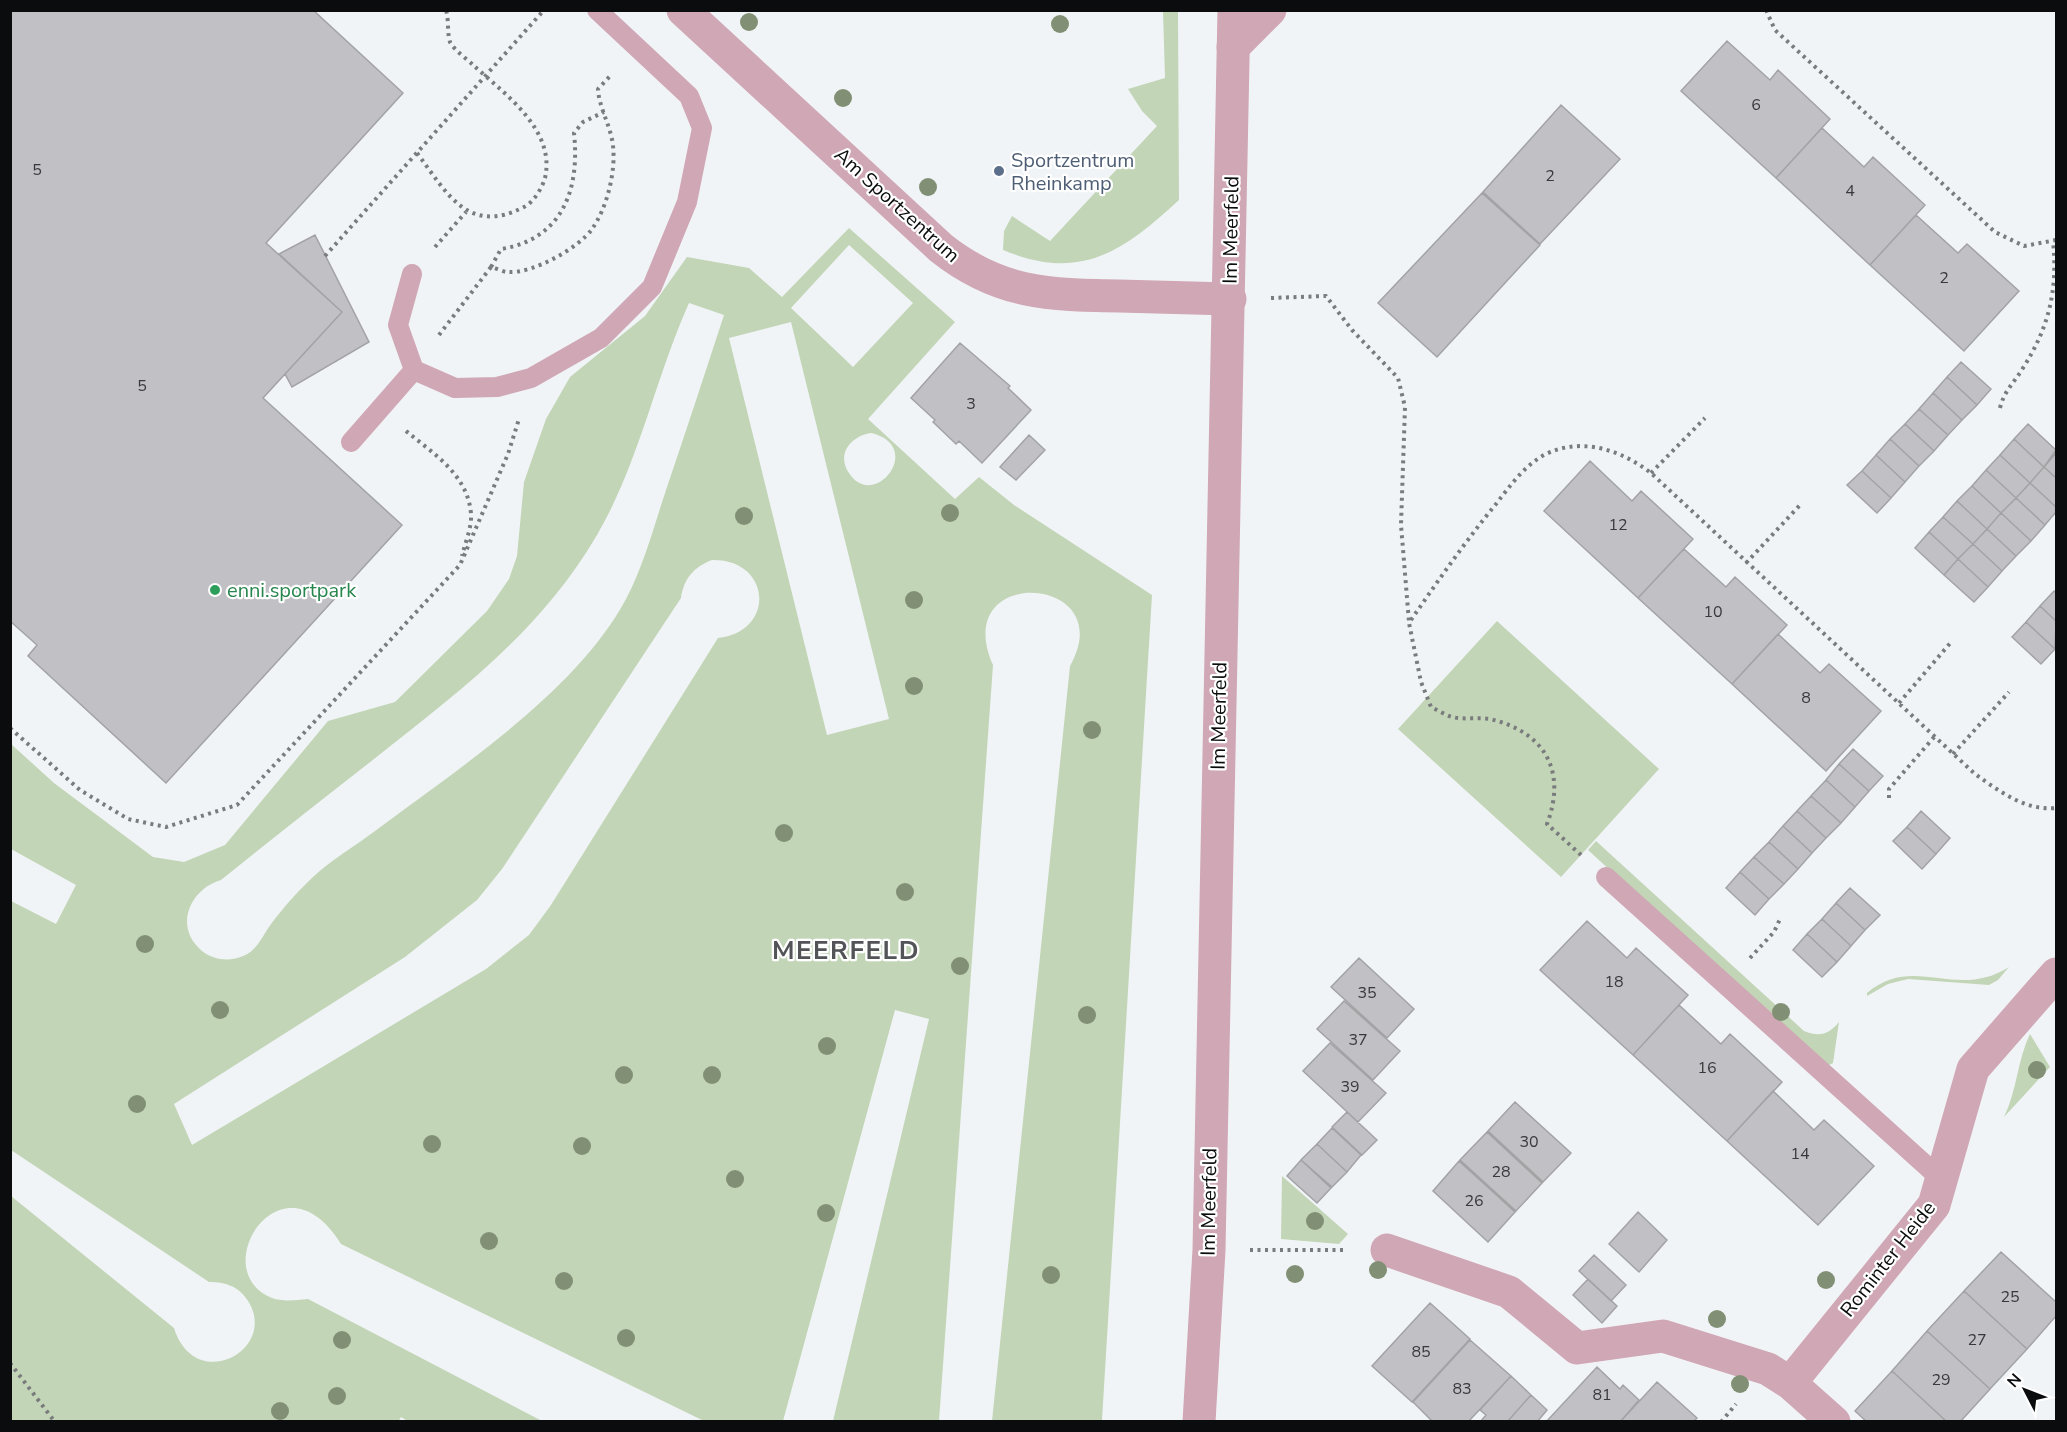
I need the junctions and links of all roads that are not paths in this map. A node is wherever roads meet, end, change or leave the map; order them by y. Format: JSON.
{"nodes":[{"id":1,"x":597,"y":10,"type":"edge"},
{"id":2,"x":683,"y":10,"type":"edge"},
{"id":3,"x":1234,"y":10,"type":"edge"},
{"id":4,"x":1270,"y":10,"type":"edge"},
{"id":5,"x":1233,"y":47,"type":"junction"},
{"id":6,"x":412,"y":274,"type":"road end"},
{"id":7,"x":1230,"y":299,"type":"junction"},
{"id":8,"x":414,"y":370,"type":"junction"},
{"id":9,"x":351,"y":442,"type":"dead end"},
{"id":10,"x":1606,"y":877,"type":"road end"},
{"id":11,"x":2056,"y":974,"type":"edge"},
{"id":12,"x":1941,"y":1179,"type":"junction"},
{"id":13,"x":1387,"y":1251,"type":"road end"},
{"id":14,"x":1790,"y":1383,"type":"junction"},
{"id":15,"x":1199,"y":1422,"type":"edge"},
{"id":16,"x":1834,"y":1422,"type":"edge"}],
"edges":[{"from":1,"to":8,"type":"lane"},
{"from":2,"to":7,"type":"street","name":"Am Sportzentrum"},
{"from":3,"to":5,"type":"street","name":"Im Meerfeld"},
{"from":4,"to":5,"type":"street"},
{"from":5,"to":7,"type":"street","name":"Im Meerfeld"},
{"from":6,"to":8,"type":"lane"},
{"from":7,"to":15,"type":"street","name":"Im Meerfeld"},
{"from":8,"to":9,"type":"lane"},
{"from":10,"to":12,"type":"lane"},
{"from":11,"to":12,"type":"street","name":"Rominter Heide"},
{"from":12,"to":14,"type":"street","name":"Rominter Heide"},
{"from":13,"to":14,"type":"street"},
{"from":14,"to":16,"type":"street"}]}
